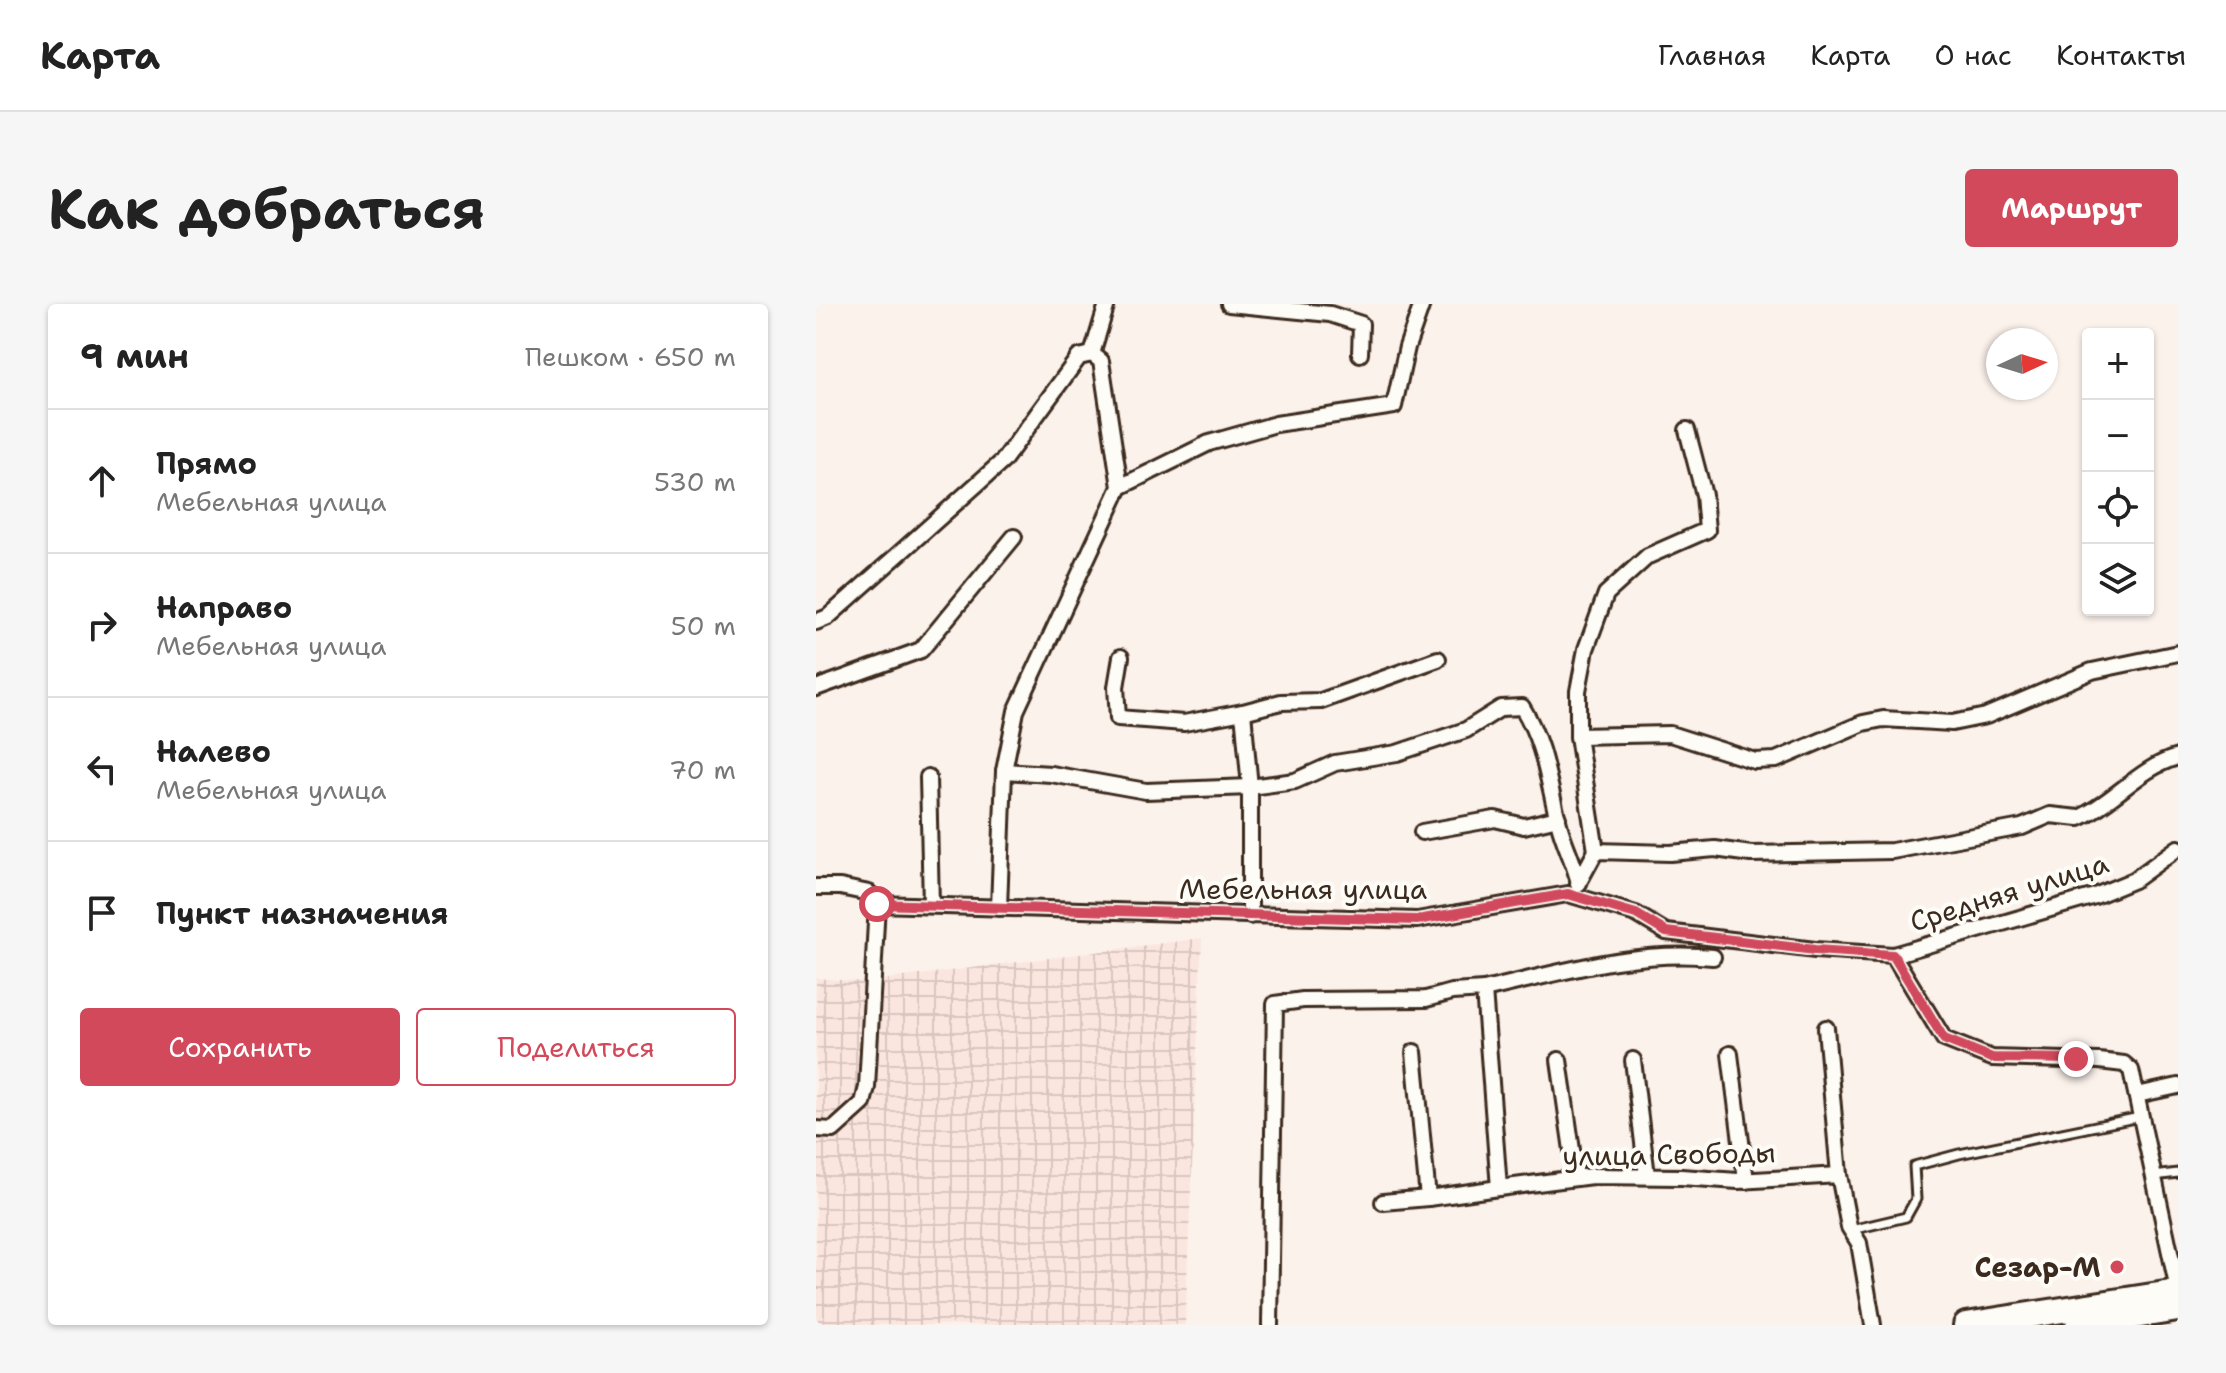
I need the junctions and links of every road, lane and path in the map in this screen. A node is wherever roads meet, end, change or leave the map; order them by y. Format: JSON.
{"nodes":[{"id":1,"x":1107,"y":304,"type":"edge"},
{"id":2,"x":1229,"y":304,"type":"edge"},
{"id":3,"x":1422,"y":304,"type":"edge"},
{"id":4,"x":1288,"y":307,"type":"edge"},
{"id":5,"x":1092,"y":354,"type":"junction"},
{"id":6,"x":1360,"y":354,"type":"dead end"},
{"id":7,"x":1687,"y":430,"type":"dead end"},
{"id":8,"x":1120,"y":487,"type":"junction"},
{"id":9,"x":1014,"y":537,"type":"dead end"},
{"id":10,"x":816,"y":622,"type":"edge"},
{"id":11,"x":2178,"y":653,"type":"edge"},
{"id":12,"x":1121,"y":657,"type":"dead end"},
{"id":13,"x":1438,"y":659,"type":"dead end"},
{"id":14,"x":816,"y":688,"type":"edge"},
{"id":15,"x":1243,"y":712,"type":"junction"},
{"id":16,"x":1578,"y":736,"type":"junction"},
{"id":17,"x":2178,"y":757,"type":"edge"},
{"id":18,"x":1004,"y":771,"type":"junction"},
{"id":19,"x":928,"y":777,"type":"dead end"},
{"id":20,"x":1250,"y":787,"type":"junction"},
{"id":21,"x":1558,"y":818,"type":"junction"},
{"id":22,"x":1422,"y":832,"type":"dead end"},
{"id":23,"x":2178,"y":848,"type":"edge"},
{"id":24,"x":1596,"y":851,"type":"junction"},
{"id":25,"x":1579,"y":883,"type":"junction"},
{"id":26,"x":816,"y":887,"type":"edge"},
{"id":27,"x":1568,"y":894,"type":"junction"},
{"id":28,"x":877,"y":904,"type":"junction"},
{"id":29,"x":931,"y":905,"type":"junction"},
{"id":30,"x":999,"y":908,"type":"junction"},
{"id":31,"x":1250,"y":916,"type":"junction"},
{"id":32,"x":1893,"y":955,"type":"junction"},
{"id":33,"x":1713,"y":957,"type":"dead end"},
{"id":34,"x":1484,"y":990,"type":"junction"},
{"id":35,"x":1826,"y":1028,"type":"dead end"},
{"id":36,"x":1414,"y":1052,"type":"dead end"},
{"id":37,"x":1730,"y":1054,"type":"dead end"},
{"id":38,"x":1559,"y":1060,"type":"dead end"},
{"id":39,"x":1633,"y":1060,"type":"dead end"},
{"id":40,"x":2178,"y":1086,"type":"edge"},
{"id":41,"x":2137,"y":1095,"type":"junction"},
{"id":42,"x":2142,"y":1117,"type":"junction"},
{"id":43,"x":816,"y":1129,"type":"edge"},
{"id":44,"x":2178,"y":1173,"type":"edge"},
{"id":45,"x":1839,"y":1175,"type":"junction"},
{"id":46,"x":1647,"y":1176,"type":"junction"},
{"id":47,"x":2154,"y":1176,"type":"junction"},
{"id":48,"x":1576,"y":1178,"type":"junction"},
{"id":49,"x":1746,"y":1181,"type":"junction"},
{"id":50,"x":1499,"y":1188,"type":"junction"},
{"id":51,"x":1428,"y":1198,"type":"junction"},
{"id":52,"x":1383,"y":1202,"type":"dead end"},
{"id":53,"x":1851,"y":1230,"type":"junction"},
{"id":54,"x":2178,"y":1292,"type":"edge"},
{"id":55,"x":2178,"y":1309,"type":"edge"},
{"id":56,"x":2081,"y":1321,"type":"edge"},
{"id":57,"x":1270,"y":1325,"type":"edge"},
{"id":58,"x":1873,"y":1325,"type":"edge"},
{"id":59,"x":1966,"y":1325,"type":"edge"}],
"edges":[{"from":1,"to":5,"type":"street"},
{"from":2,"to":4,"type":"street"},
{"from":3,"to":8,"type":"street"},
{"from":4,"to":6,"type":"street"},
{"from":5,"to":8,"type":"street"},
{"from":5,"to":10,"type":"street"},
{"from":7,"to":16,"type":"street"},
{"from":8,"to":18,"type":"street"},
{"from":9,"to":14,"type":"street"},
{"from":11,"to":16,"type":"street"},
{"from":12,"to":15,"type":"street"},
{"from":13,"to":15,"type":"street"},
{"from":15,"to":20,"type":"street"},
{"from":16,"to":24,"type":"street"},
{"from":17,"to":24,"type":"street"},
{"from":18,"to":20,"type":"street"},
{"from":18,"to":30,"type":"street"},
{"from":19,"to":29,"type":"street"},
{"from":20,"to":21,"type":"street"},
{"from":20,"to":31,"type":"street"},
{"from":21,"to":22,"type":"street"},
{"from":21,"to":25,"type":"street"},
{"from":23,"to":32,"type":"street","name":"Средняя улица"},
{"from":24,"to":25,"type":"street"},
{"from":25,"to":27,"type":"street"},
{"from":26,"to":28,"type":"street","name":"Мебельная улица"},
{"from":27,"to":31,"type":"street","name":"Мебельная улица"},
{"from":27,"to":32,"type":"street","name":"Мебельная улица"},
{"from":28,"to":29,"type":"street","name":"Мебельная улица"},
{"from":28,"to":43,"type":"street"},
{"from":29,"to":30,"type":"street","name":"Мебельная улица"},
{"from":30,"to":31,"type":"street","name":"Мебельная улица"},
{"from":32,"to":41,"type":"street"},
{"from":33,"to":34,"type":"street"},
{"from":34,"to":50,"type":"street"},
{"from":34,"to":57,"type":"street"},
{"from":35,"to":45,"type":"street"},
{"from":36,"to":51,"type":"street"},
{"from":37,"to":49,"type":"street"},
{"from":38,"to":48,"type":"street"},
{"from":39,"to":46,"type":"street"},
{"from":40,"to":41,"type":"street"},
{"from":41,"to":42,"type":"street"},
{"from":42,"to":47,"type":"street"},
{"from":42,"to":53,"type":"lane"},
{"from":44,"to":47,"type":"lane"},
{"from":45,"to":49,"type":"street","name":"улица Свободы"},
{"from":45,"to":53,"type":"street"},
{"from":46,"to":48,"type":"street","name":"улица Свободы"},
{"from":46,"to":49,"type":"street","name":"улица Свободы"},
{"from":47,"to":54,"type":"street"},
{"from":48,"to":50,"type":"street","name":"улица Свободы"},
{"from":50,"to":51,"type":"street","name":"улица Свободы"},
{"from":51,"to":52,"type":"street","name":"улица Свободы"},
{"from":53,"to":58,"type":"street"},
{"from":54,"to":56,"type":"main road"},
{"from":55,"to":56,"type":"main road"},
{"from":56,"to":59,"type":"main road"}]}
